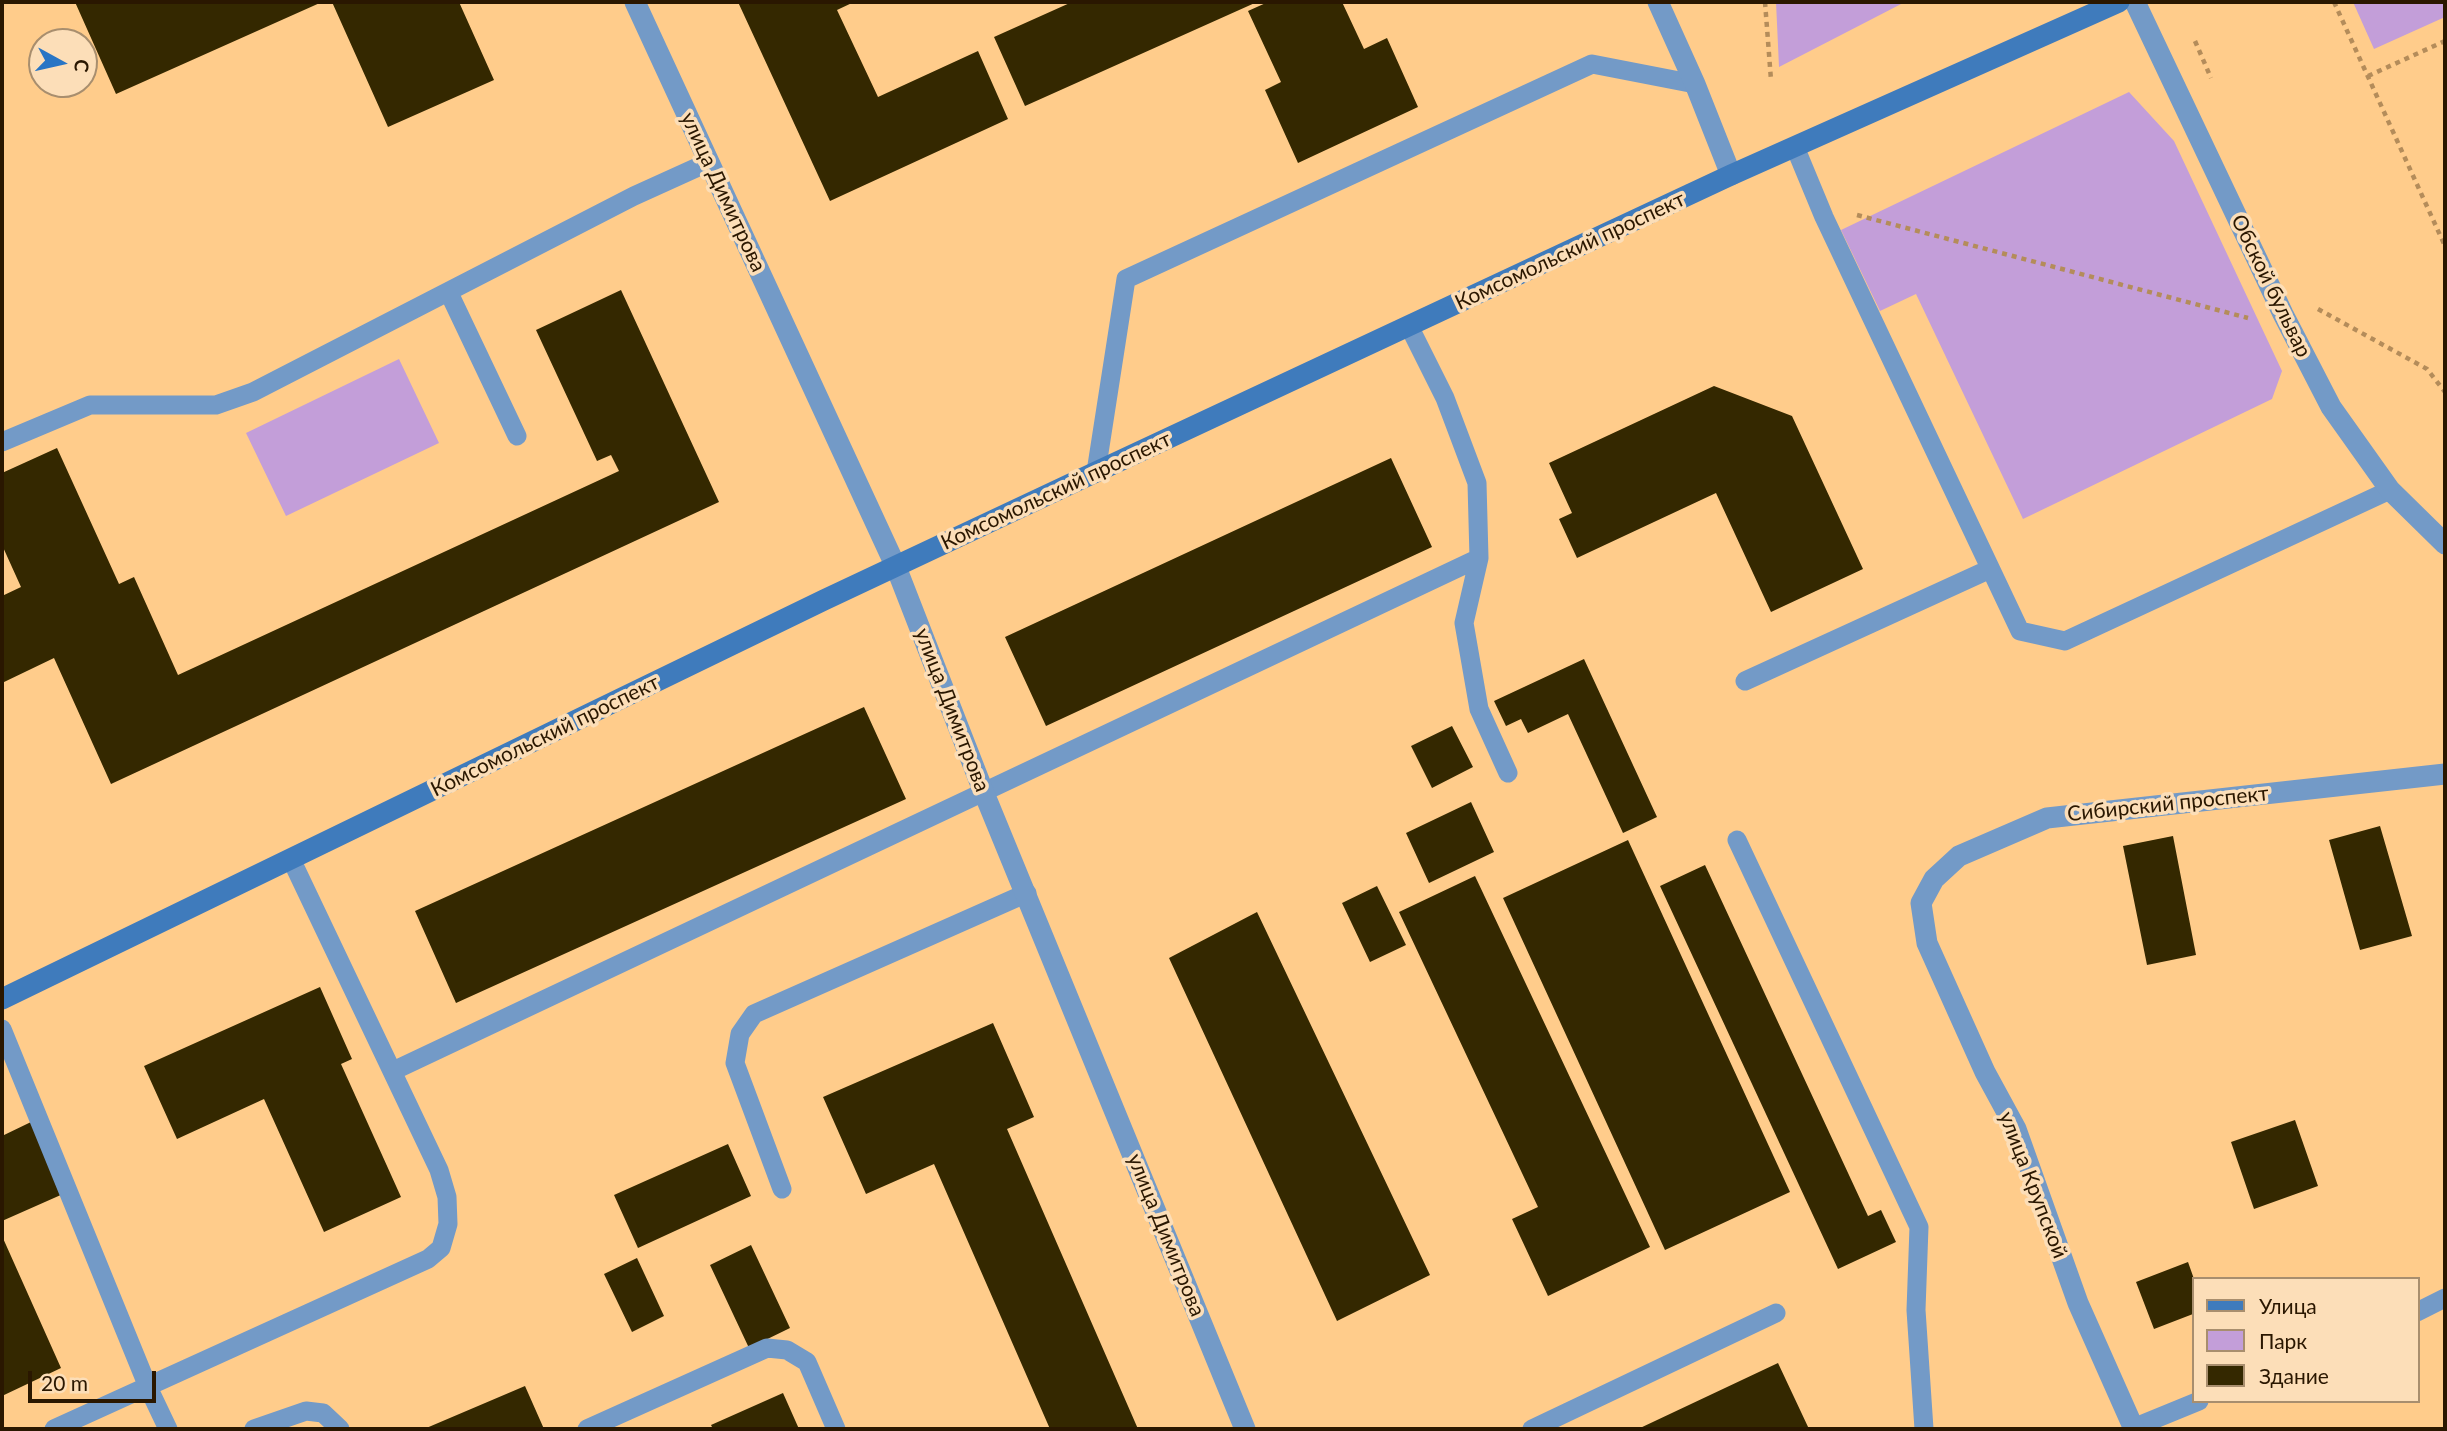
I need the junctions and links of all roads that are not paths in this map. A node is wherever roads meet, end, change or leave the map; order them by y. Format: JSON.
{"nodes":[{"id":1,"x":635,"y":2,"type":"edge"},
{"id":2,"x":1658,"y":2,"type":"edge"},
{"id":3,"x":2119,"y":2,"type":"edge"},
{"id":4,"x":2135,"y":2,"type":"edge"},
{"id":5,"x":1695,"y":84,"type":"junction"},
{"id":6,"x":1794,"y":147,"type":"junction"},
{"id":7,"x":709,"y":162,"type":"junction"},
{"id":8,"x":1731,"y":175,"type":"junction"},
{"id":9,"x":449,"y":293,"type":"junction"},
{"id":10,"x":1409,"y":326,"type":"junction"},
{"id":11,"x":517,"y":436,"type":"dead end"},
{"id":12,"x":2,"y":442,"type":"edge"},
{"id":13,"x":1096,"y":472,"type":"junction"},
{"id":14,"x":2390,"y":490,"type":"junction"},
{"id":15,"x":2445,"y":544,"type":"edge"},
{"id":16,"x":1479,"y":558,"type":"junction"},
{"id":17,"x":896,"y":567,"type":"junction"},
{"id":18,"x":1990,"y":569,"type":"junction"},
{"id":19,"x":1745,"y":681,"type":"dead end"},
{"id":20,"x":1508,"y":773,"type":"dead end"},
{"id":21,"x":2445,"y":774,"type":"edge"},
{"id":22,"x":984,"y":793,"type":"junction"},
{"id":23,"x":1737,"y":840,"type":"dead end"},
{"id":24,"x":291,"y":859,"type":"junction"},
{"id":25,"x":1027,"y":893,"type":"junction"},
{"id":26,"x":1921,"y":903,"type":"joint"},
{"id":27,"x":2,"y":999,"type":"edge"},
{"id":28,"x":2,"y":1029,"type":"edge"},
{"id":29,"x":393,"y":1071,"type":"junction"},
{"id":30,"x":782,"y":1189,"type":"dead end"},
{"id":31,"x":2445,"y":1298,"type":"edge"},
{"id":32,"x":2419,"y":1310,"type":"edge"},
{"id":33,"x":1776,"y":1313,"type":"dead end"},
{"id":34,"x":148,"y":1387,"type":"junction"},
{"id":35,"x":2194,"y":1403,"type":"edge"},
{"id":36,"x":165,"y":1428,"type":"edge"},
{"id":37,"x":54,"y":1429,"type":"edge"},
{"id":38,"x":254,"y":1429,"type":"edge"},
{"id":39,"x":340,"y":1429,"type":"edge"},
{"id":40,"x":587,"y":1429,"type":"edge"},
{"id":41,"x":836,"y":1429,"type":"edge"},
{"id":42,"x":1245,"y":1429,"type":"edge"},
{"id":43,"x":1532,"y":1429,"type":"edge"},
{"id":44,"x":1924,"y":1429,"type":"edge"},
{"id":45,"x":2132,"y":1429,"type":"edge"}],
"edges":[{"from":1,"to":7,"type":"street","name":"улица Димитрова"},
{"from":2,"to":5,"type":"street"},
{"from":3,"to":6,"type":"main road","name":"Комсомольский проспект"},
{"from":4,"to":14,"type":"street","name":"Обской бульвар"},
{"from":5,"to":8,"type":"street"},
{"from":5,"to":13,"type":"lane"},
{"from":6,"to":8,"type":"main road","name":"Комсомольский проспект"},
{"from":6,"to":18,"type":"lane"},
{"from":7,"to":9,"type":"lane"},
{"from":7,"to":17,"type":"street","name":"улица Димитрова"},
{"from":8,"to":10,"type":"main road","name":"Комсомольский проспект"},
{"from":9,"to":11,"type":"lane"},
{"from":9,"to":12,"type":"lane"},
{"from":10,"to":13,"type":"main road","name":"Комсомольский проспект"},
{"from":10,"to":16,"type":"lane"},
{"from":13,"to":17,"type":"main road","name":"Комсомольский проспект"},
{"from":14,"to":15,"type":"street","name":"Обской бульвар"},
{"from":14,"to":18,"type":"lane"},
{"from":16,"to":20,"type":"lane"},
{"from":16,"to":22,"type":"lane"},
{"from":17,"to":22,"type":"street","name":"улица Димитрова"},
{"from":17,"to":24,"type":"main road","name":"Комсомольский проспект"},
{"from":18,"to":19,"type":"lane"},
{"from":21,"to":26,"type":"street","name":"Сибирский проспект"},
{"from":22,"to":25,"type":"street","name":"улица Димитрова"},
{"from":22,"to":29,"type":"lane"},
{"from":23,"to":44,"type":"lane"},
{"from":24,"to":27,"type":"main road","name":"Комсомольский проспект"},
{"from":24,"to":29,"type":"lane"},
{"from":25,"to":30,"type":"lane"},
{"from":25,"to":42,"type":"street","name":"улица Димитрова"},
{"from":26,"to":45,"type":"street","name":"улица Крупской"},
{"from":28,"to":34,"type":"lane"},
{"from":29,"to":34,"type":"lane"},
{"from":31,"to":32,"type":"lane"},
{"from":33,"to":43,"type":"lane"},
{"from":34,"to":36,"type":"lane"},
{"from":34,"to":37,"type":"lane"},
{"from":35,"to":45,"type":"lane"},
{"from":38,"to":39,"type":"lane"},
{"from":40,"to":41,"type":"lane"}]}
